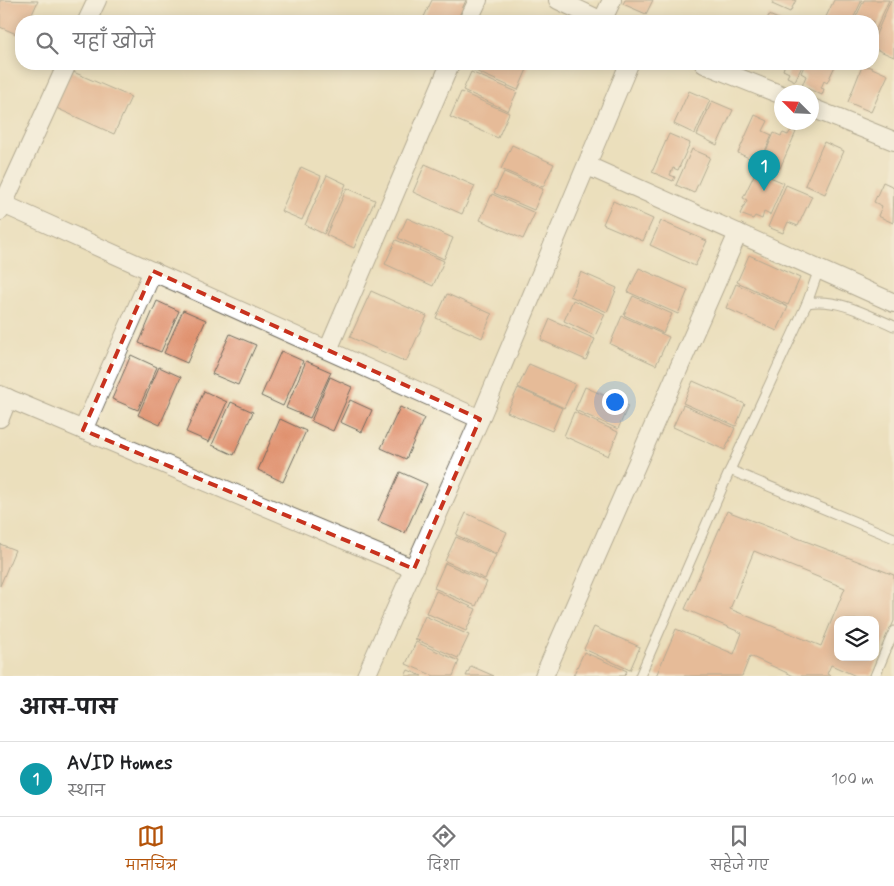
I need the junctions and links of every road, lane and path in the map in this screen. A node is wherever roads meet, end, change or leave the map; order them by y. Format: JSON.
{"nodes":[{"id":1,"x":96,"y":0,"type":"edge"},
{"id":2,"x":478,"y":0,"type":"edge"},
{"id":3,"x":558,"y":0,"type":"edge"},
{"id":4,"x":612,"y":0,"type":"edge"},
{"id":5,"x":90,"y":15,"type":"edge"},
{"id":6,"x":471,"y":15,"type":"edge"},
{"id":7,"x":589,"y":15,"type":"edge"},
{"id":8,"x":605,"y":15,"type":"edge"},
{"id":9,"x":64,"y":70,"type":"edge"},
{"id":10,"x":447,"y":70,"type":"edge"},
{"id":11,"x":627,"y":70,"type":"edge"},
{"id":12,"x":719,"y":70,"type":"edge"},
{"id":13,"x":774,"y":92,"type":"edge"},
{"id":14,"x":819,"y":111,"type":"edge"},
{"id":15,"x":894,"y":141,"type":"edge"},
{"id":16,"x":588,"y":166,"type":"junction"},
{"id":17,"x":2,"y":207,"type":"edge"},
{"id":18,"x":738,"y":233,"type":"junction"},
{"id":19,"x":819,"y":269,"type":"junction"},
{"id":20,"x":153,"y":271,"type":"junction"},
{"id":21,"x":894,"y":303,"type":"edge"},
{"id":22,"x":806,"y":306,"type":"junction"},
{"id":23,"x":894,"y":326,"type":"edge"},
{"id":24,"x":328,"y":350,"type":"junction"},
{"id":25,"x":4,"y":397,"type":"edge"},
{"id":26,"x":0,"y":418,"type":"edge"},
{"id":27,"x":480,"y":419,"type":"junction"},
{"id":28,"x":83,"y":430,"type":"junction"},
{"id":29,"x":730,"y":470,"type":"junction"},
{"id":30,"x":894,"y":538,"type":"edge"},
{"id":31,"x":414,"y":569,"type":"junction"},
{"id":32,"x":894,"y":631,"type":"edge"},
{"id":33,"x":366,"y":676,"type":"edge"},
{"id":34,"x":544,"y":676,"type":"edge"},
{"id":35,"x":640,"y":676,"type":"edge"},
{"id":36,"x":875,"y":676,"type":"edge"}],
"edges":[{"from":1,"to":5,"type":"street"},
{"from":2,"to":6,"type":"street"},
{"from":3,"to":7,"type":"street"},
{"from":4,"to":8,"type":"street"},
{"from":9,"to":17,"type":"street"},
{"from":10,"to":24,"type":"street"},
{"from":11,"to":16,"type":"street"},
{"from":12,"to":13,"type":"street"},
{"from":14,"to":15,"type":"street"},
{"from":16,"to":18,"type":"street"},
{"from":16,"to":27,"type":"street"},
{"from":17,"to":20,"type":"street"},
{"from":18,"to":19,"type":"street"},
{"from":18,"to":34,"type":"street"},
{"from":19,"to":21,"type":"street"},
{"from":19,"to":22,"type":"lane"},
{"from":20,"to":24,"type":"street"},
{"from":20,"to":28,"type":"street"},
{"from":22,"to":23,"type":"lane"},
{"from":22,"to":29,"type":"lane"},
{"from":24,"to":27,"type":"street"},
{"from":25,"to":26,"type":"street"},
{"from":25,"to":28,"type":"street"},
{"from":27,"to":31,"type":"street"},
{"from":28,"to":31,"type":"street"},
{"from":29,"to":30,"type":"lane"},
{"from":29,"to":35,"type":"lane"},
{"from":31,"to":33,"type":"street"},
{"from":32,"to":36,"type":"lane"}]}
